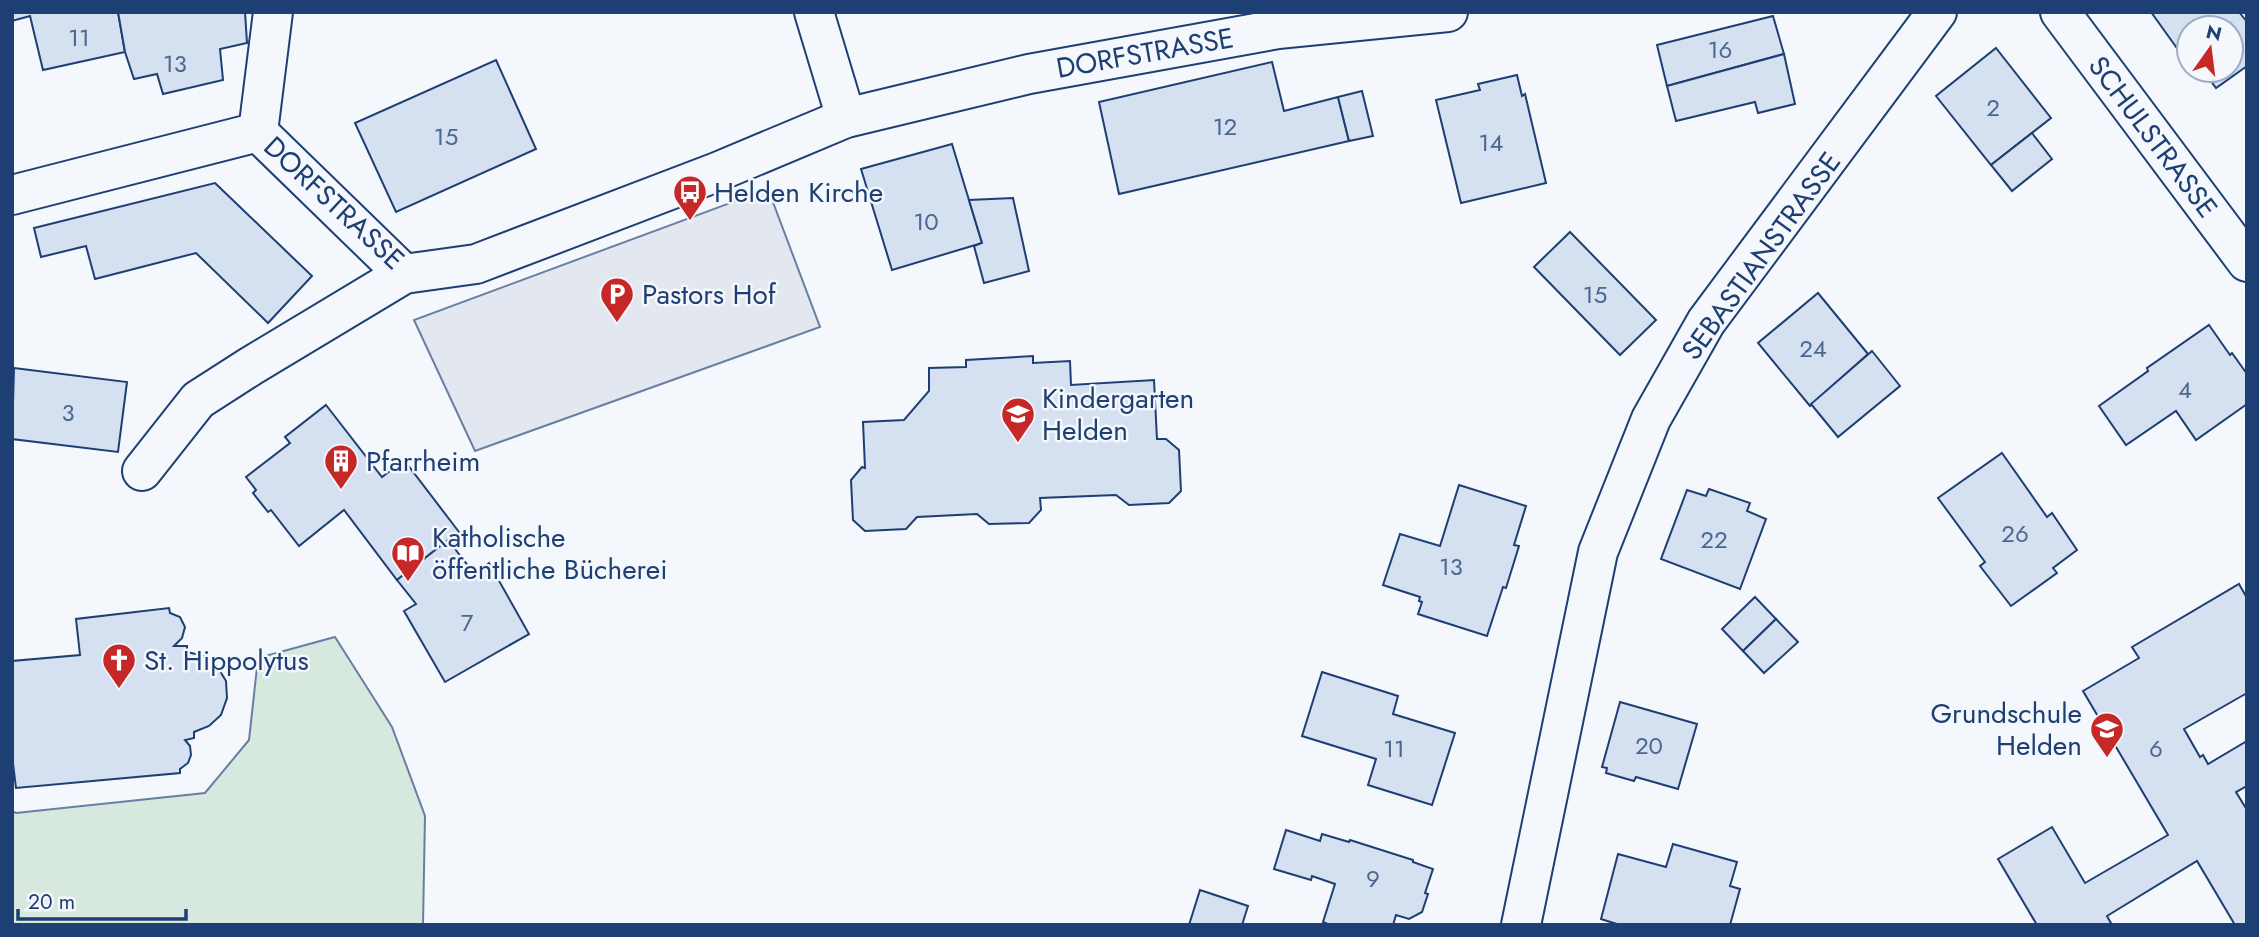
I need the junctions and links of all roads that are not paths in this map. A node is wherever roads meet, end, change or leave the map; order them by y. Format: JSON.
{"nodes":[{"id":1,"x":272,"y":12,"type":"edge"},
{"id":2,"x":814,"y":12,"type":"edge"},
{"id":3,"x":1448,"y":12,"type":"edge"},
{"id":4,"x":1937,"y":12,"type":"edge"},
{"id":5,"x":2060,"y":12,"type":"edge"},
{"id":6,"x":846,"y":118,"type":"junction"},
{"id":7,"x":258,"y":132,"type":"junction"},
{"id":8,"x":12,"y":195,"type":"edge"},
{"id":9,"x":2247,"y":262,"type":"edge"},
{"id":10,"x":404,"y":274,"type":"junction"},
{"id":11,"x":142,"y":471,"type":"dead end"},
{"id":12,"x":1521,"y":925,"type":"edge"}],
"edges":[{"from":1,"to":7,"type":"street"},
{"from":2,"to":6,"type":"street"},
{"from":3,"to":6,"type":"street","name":"DORFSTRASSE"},
{"from":4,"to":12,"type":"street","name":"SEBASTIANSTRASSE"},
{"from":5,"to":9,"type":"street","name":"SCHULSTRASSE"},
{"from":6,"to":10,"type":"street","name":"DORFSTRASSE"},
{"from":7,"to":8,"type":"street","name":"DORFSTRASSE"},
{"from":7,"to":10,"type":"street","name":"DORFSTRASSE"},
{"from":10,"to":11,"type":"street"}]}
